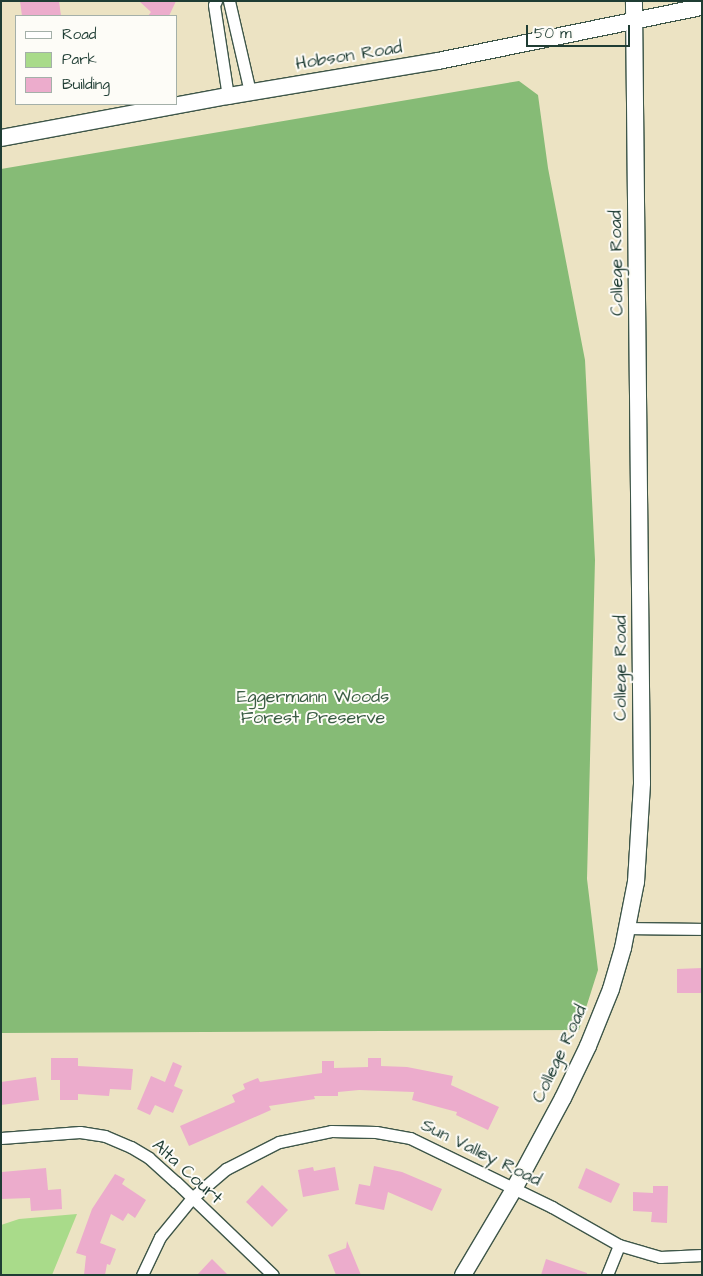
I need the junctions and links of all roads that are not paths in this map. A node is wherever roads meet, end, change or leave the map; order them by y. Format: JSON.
{"nodes":[{"id":1,"x":216,"y":1,"type":"edge"},
{"id":2,"x":229,"y":1,"type":"edge"},
{"id":3,"x":634,"y":1,"type":"edge"},
{"id":4,"x":702,"y":7,"type":"edge"},
{"id":5,"x":634,"y":22,"type":"junction"},
{"id":6,"x":250,"y":92,"type":"junction"},
{"id":7,"x":228,"y":96,"type":"junction"},
{"id":8,"x":1,"y":138,"type":"edge"},
{"id":9,"x":628,"y":928,"type":"junction"},
{"id":10,"x":702,"y":929,"type":"edge"},
{"id":11,"x":1,"y":1138,"type":"edge"},
{"id":12,"x":514,"y":1189,"type":"junction"},
{"id":13,"x":192,"y":1198,"type":"junction"},
{"id":14,"x":620,"y":1246,"type":"junction"},
{"id":15,"x":702,"y":1254,"type":"edge"},
{"id":16,"x":142,"y":1275,"type":"edge"},
{"id":17,"x":272,"y":1275,"type":"edge"},
{"id":18,"x":463,"y":1275,"type":"edge"},
{"id":19,"x":607,"y":1275,"type":"edge"}],
"edges":[{"from":1,"to":7,"type":"street"},
{"from":2,"to":6,"type":"street"},
{"from":3,"to":5,"type":"main road","name":"College Road"},
{"from":4,"to":5,"type":"main road","name":"Hobson Road"},
{"from":5,"to":6,"type":"main road","name":"Hobson Road"},
{"from":5,"to":9,"type":"main road","name":"College Road"},
{"from":6,"to":7,"type":"main road","name":"Hobson Road"},
{"from":7,"to":8,"type":"main road","name":"Hobson Road"},
{"from":9,"to":10,"type":"street"},
{"from":9,"to":12,"type":"main road","name":"College Road"},
{"from":11,"to":13,"type":"street","name":"Alta Court"},
{"from":12,"to":13,"type":"street","name":"Sun Valley Road"},
{"from":12,"to":14,"type":"street","name":"Sun Valley Road"},
{"from":12,"to":18,"type":"main road","name":"College Road"},
{"from":13,"to":16,"type":"street","name":"Sun Valley Road"},
{"from":13,"to":17,"type":"street","name":"Alta Court"},
{"from":14,"to":15,"type":"street","name":"Sun Valley Road"},
{"from":14,"to":19,"type":"street"}]}
